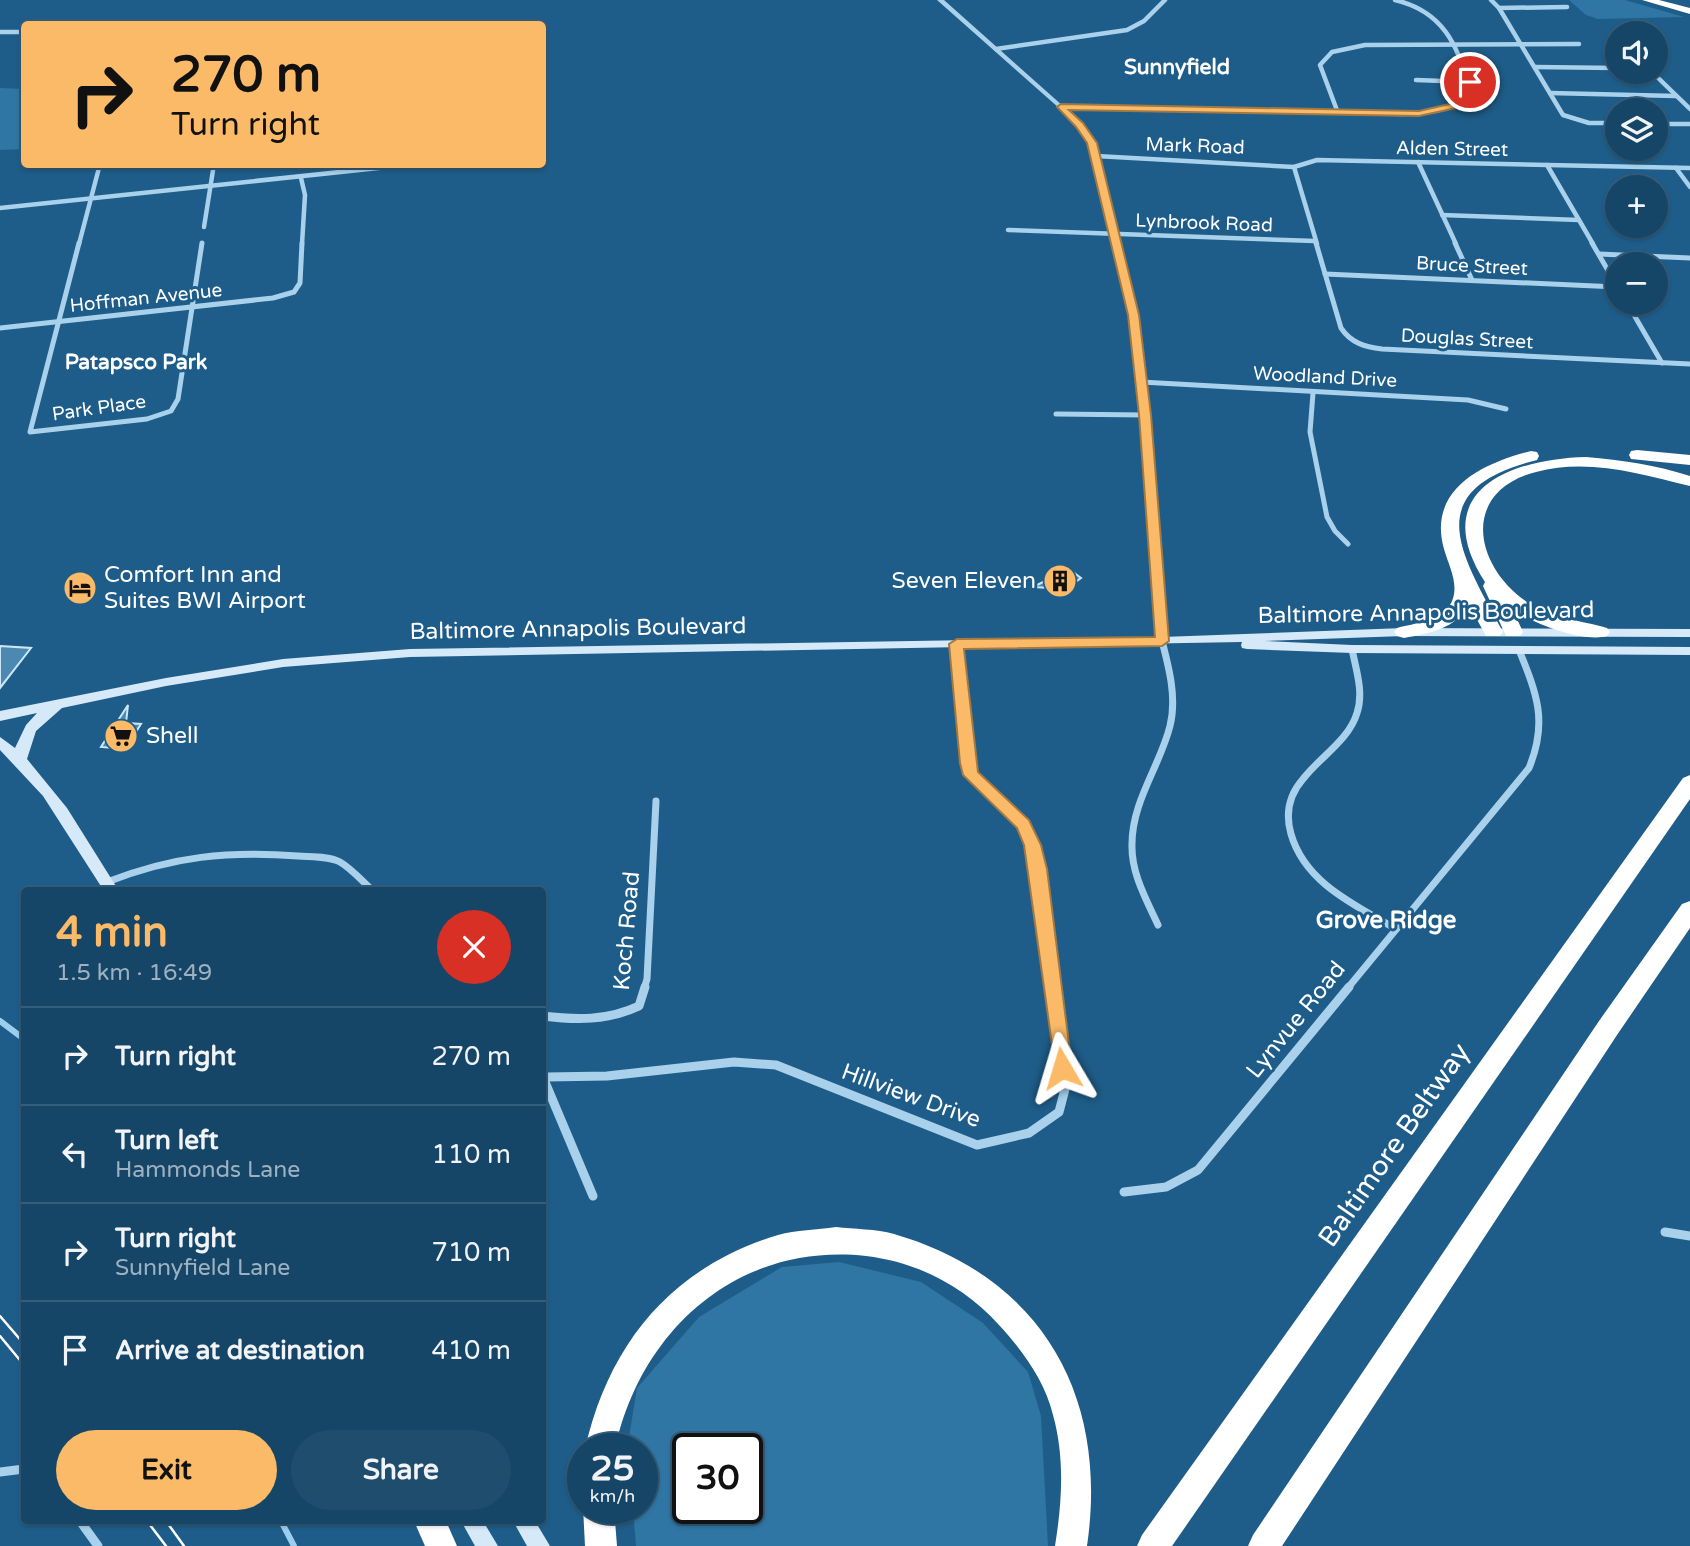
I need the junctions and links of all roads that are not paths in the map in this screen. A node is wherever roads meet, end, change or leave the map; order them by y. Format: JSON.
{"nodes":[{"id":1,"x":940,"y":0,"type":"edge"},
{"id":2,"x":1165,"y":0,"type":"edge"},
{"id":3,"x":1395,"y":0,"type":"edge"},
{"id":4,"x":1491,"y":0,"type":"edge"},
{"id":5,"x":1647,"y":0,"type":"edge"},
{"id":6,"x":1676,"y":0,"type":"edge"},
{"id":7,"x":1690,"y":4,"type":"edge"},
{"id":8,"x":1567,"y":7,"type":"dead end"},
{"id":9,"x":1499,"y":8,"type":"junction"},
{"id":10,"x":1690,"y":11,"type":"edge"},
{"id":11,"x":0,"y":32,"type":"edge"},
{"id":12,"x":21,"y":32,"type":"edge"},
{"id":13,"x":1521,"y":42,"type":"junction"},
{"id":14,"x":1449,"y":43,"type":"junction"},
{"id":15,"x":1579,"y":44,"type":"dead end"},
{"id":16,"x":996,"y":49,"type":"junction"},
{"id":17,"x":1535,"y":67,"type":"junction"},
{"id":18,"x":1605,"y":68,"type":"edge"},
{"id":19,"x":1416,"y":80,"type":"dead end"},
{"id":20,"x":1470,"y":82,"type":"junction"},
{"id":21,"x":1664,"y":84,"type":"edge"},
{"id":22,"x":1550,"y":93,"type":"junction"},
{"id":23,"x":1676,"y":96,"type":"junction"},
{"id":24,"x":1061,"y":107,"type":"junction"},
{"id":25,"x":1690,"y":109,"type":"edge"},
{"id":26,"x":1338,"y":113,"type":"junction"},
{"id":27,"x":1605,"y":123,"type":"edge"},
{"id":28,"x":1668,"y":124,"type":"edge"},
{"id":29,"x":1690,"y":124,"type":"edge"},
{"id":30,"x":1096,"y":156,"type":"junction"},
{"id":31,"x":1418,"y":162,"type":"junction"},
{"id":32,"x":1546,"y":165,"type":"junction"},
{"id":33,"x":1293,"y":167,"type":"junction"},
{"id":34,"x":99,"y":168,"type":"edge"},
{"id":35,"x":213,"y":168,"type":"edge"},
{"id":36,"x":383,"y":168,"type":"edge"},
{"id":37,"x":1676,"y":168,"type":"junction"},
{"id":38,"x":1690,"y":168,"type":"edge"},
{"id":39,"x":301,"y":178,"type":"junction"},
{"id":40,"x":210,"y":187,"type":"junction"},
{"id":41,"x":1690,"y":187,"type":"edge"},
{"id":42,"x":91,"y":199,"type":"junction"},
{"id":43,"x":0,"y":208,"type":"edge"},
{"id":44,"x":1442,"y":215,"type":"junction"},
{"id":45,"x":1579,"y":220,"type":"junction"},
{"id":46,"x":204,"y":227,"type":"dead end"},
{"id":47,"x":1008,"y":230,"type":"dead end"},
{"id":48,"x":1114,"y":234,"type":"junction"},
{"id":49,"x":1315,"y":241,"type":"junction"},
{"id":50,"x":202,"y":243,"type":"dead end"},
{"id":51,"x":1599,"y":254,"type":"junction"},
{"id":52,"x":1690,"y":258,"type":"edge"},
{"id":53,"x":1605,"y":265,"type":"edge"},
{"id":54,"x":1325,"y":274,"type":"junction"},
{"id":55,"x":1472,"y":280,"type":"junction"},
{"id":56,"x":1605,"y":286,"type":"edge"},
{"id":57,"x":192,"y":307,"type":"junction"},
{"id":58,"x":1634,"y":315,"type":"edge"},
{"id":59,"x":59,"y":322,"type":"junction"},
{"id":60,"x":0,"y":328,"type":"edge"},
{"id":61,"x":1662,"y":363,"type":"junction"},
{"id":62,"x":1690,"y":364,"type":"edge"},
{"id":63,"x":1141,"y":382,"type":"junction"},
{"id":64,"x":1313,"y":393,"type":"junction"},
{"id":65,"x":1506,"y":409,"type":"dead end"},
{"id":66,"x":1056,"y":414,"type":"dead end"},
{"id":67,"x":1145,"y":415,"type":"junction"},
{"id":68,"x":1690,"y":460,"type":"edge"},
{"id":69,"x":1690,"y":481,"type":"edge"},
{"id":70,"x":1348,"y":544,"type":"dead end"},
{"id":71,"x":1459,"y":562,"type":"junction"},
{"id":72,"x":1486,"y":571,"type":"junction"},
{"id":73,"x":1404,"y":632,"type":"junction"},
{"id":74,"x":1493,"y":632,"type":"junction"},
{"id":75,"x":1600,"y":632,"type":"junction"},
{"id":76,"x":1690,"y":633,"type":"edge"},
{"id":77,"x":1162,"y":641,"type":"junction"},
{"id":78,"x":1516,"y":641,"type":"junction"},
{"id":79,"x":957,"y":644,"type":"junction"},
{"id":80,"x":1352,"y":649,"type":"junction"},
{"id":81,"x":1690,"y":651,"type":"edge"},
{"id":82,"x":66,"y":702,"type":"junction"},
{"id":83,"x":0,"y":716,"type":"edge"},
{"id":84,"x":0,"y":742,"type":"edge"},
{"id":85,"x":20,"y":758,"type":"junction"},
{"id":86,"x":1690,"y":783,"type":"edge"},
{"id":87,"x":656,"y":801,"type":"dead end"},
{"id":88,"x":110,"y":886,"type":"edge"},
{"id":89,"x":368,"y":887,"type":"edge"},
{"id":90,"x":1690,"y":910,"type":"edge"},
{"id":91,"x":1690,"y":921,"type":"edge"},
{"id":92,"x":1158,"y":925,"type":"dead end"},
{"id":93,"x":1395,"y":929,"type":"junction"},
{"id":94,"x":1667,"y":946,"type":"junction"},
{"id":95,"x":546,"y":1016,"type":"edge"},
{"id":96,"x":546,"y":1080,"type":"edge"},
{"id":97,"x":546,"y":1084,"type":"edge"},
{"id":98,"x":1124,"y":1192,"type":"dead end"},
{"id":99,"x":593,"y":1196,"type":"dead end"},
{"id":100,"x":1665,"y":1232,"type":"dead end"},
{"id":101,"x":1690,"y":1236,"type":"edge"},
{"id":102,"x":603,"y":1433,"type":"edge"},
{"id":103,"x":21,"y":1469,"type":"edge"},
{"id":104,"x":0,"y":1472,"type":"edge"},
{"id":105,"x":82,"y":1524,"type":"edge"},
{"id":106,"x":431,"y":1524,"type":"edge"},
{"id":107,"x":473,"y":1524,"type":"edge"},
{"id":108,"x":525,"y":1524,"type":"edge"},
{"id":109,"x":599,"y":1524,"type":"edge"},
{"id":110,"x":98,"y":1546,"type":"edge"},
{"id":111,"x":441,"y":1546,"type":"edge"},
{"id":112,"x":487,"y":1546,"type":"edge"},
{"id":113,"x":539,"y":1546,"type":"edge"},
{"id":114,"x":601,"y":1546,"type":"edge"},
{"id":115,"x":1071,"y":1546,"type":"edge"},
{"id":116,"x":1153,"y":1546,"type":"edge"},
{"id":117,"x":1264,"y":1546,"type":"edge"}],
"edges":[{"from":1,"to":16,"type":"street"},
{"from":2,"to":16,"type":"street"},
{"from":3,"to":14,"type":"street"},
{"from":4,"to":9,"type":"street"},
{"from":5,"to":10,"type":"highway"},
{"from":6,"to":7,"type":"highway"},
{"from":8,"to":9,"type":"street"},
{"from":9,"to":13,"type":"street"},
{"from":11,"to":12,"type":"street"},
{"from":13,"to":14,"type":"street"},
{"from":13,"to":15,"type":"street"},
{"from":13,"to":17,"type":"street"},
{"from":14,"to":20,"type":"street"},
{"from":14,"to":26,"type":"street"},
{"from":16,"to":24,"type":"street"},
{"from":17,"to":18,"type":"street"},
{"from":17,"to":22,"type":"street"},
{"from":19,"to":20,"type":"street"},
{"from":20,"to":26,"type":"street"},
{"from":21,"to":23,"type":"street"},
{"from":22,"to":23,"type":"street"},
{"from":22,"to":27,"type":"street"},
{"from":23,"to":25,"type":"street"},
{"from":24,"to":26,"type":"street"},
{"from":24,"to":30,"type":"street"},
{"from":28,"to":29,"type":"street"},
{"from":30,"to":33,"type":"street","name":"Mark Road"},
{"from":30,"to":48,"type":"street"},
{"from":31,"to":32,"type":"street","name":"Alden Street"},
{"from":31,"to":33,"type":"street","name":"Alden Street"},
{"from":31,"to":44,"type":"street"},
{"from":32,"to":37,"type":"street","name":"Alden Street"},
{"from":32,"to":45,"type":"street"},
{"from":33,"to":49,"type":"street"},
{"from":34,"to":42,"type":"street"},
{"from":35,"to":40,"type":"street"},
{"from":36,"to":39,"type":"street"},
{"from":37,"to":38,"type":"street","name":"Alden Street"},
{"from":37,"to":41,"type":"street"},
{"from":39,"to":40,"type":"street"},
{"from":39,"to":57,"type":"street","name":"Hoffman Avenue"},
{"from":40,"to":42,"type":"street"},
{"from":40,"to":46,"type":"street"},
{"from":42,"to":43,"type":"street"},
{"from":42,"to":59,"type":"street"},
{"from":44,"to":45,"type":"street"},
{"from":44,"to":55,"type":"street"},
{"from":45,"to":51,"type":"street"},
{"from":47,"to":48,"type":"street","name":"Lynbrook Road"},
{"from":48,"to":49,"type":"street","name":"Lynbrook Road"},
{"from":48,"to":63,"type":"street"},
{"from":49,"to":54,"type":"street","name":"Douglas Street"},
{"from":50,"to":57,"type":"street"},
{"from":51,"to":52,"type":"street"},
{"from":51,"to":53,"type":"street"},
{"from":54,"to":55,"type":"street","name":"Bruce Street"},
{"from":54,"to":61,"type":"street","name":"Douglas Street"},
{"from":55,"to":56,"type":"street","name":"Bruce Street"},
{"from":57,"to":59,"type":"street","name":"Hoffman Avenue"},
{"from":57,"to":59,"type":"street","name":"Park Place"},
{"from":58,"to":61,"type":"street"},
{"from":59,"to":60,"type":"street","name":"Hoffman Avenue"},
{"from":61,"to":62,"type":"street","name":"Douglas Street"},
{"from":63,"to":64,"type":"street","name":"Woodland Drive"},
{"from":63,"to":67,"type":"street"},
{"from":64,"to":65,"type":"street","name":"Woodland Drive"},
{"from":64,"to":70,"type":"street"},
{"from":66,"to":67,"type":"street"},
{"from":67,"to":77,"type":"street"},
{"from":68,"to":71,"type":"highway"},
{"from":69,"to":72,"type":"highway"},
{"from":71,"to":73,"type":"highway"},
{"from":71,"to":74,"type":"highway"},
{"from":72,"to":75,"type":"highway"},
{"from":72,"to":78,"type":"highway"},
{"from":73,"to":74,"type":"main road","name":"Baltimore Annapolis Boulevard"},
{"from":73,"to":77,"type":"main road","name":"Baltimore Annapolis Boulevard"},
{"from":74,"to":78,"type":"main road"},
{"from":74,"to":78,"type":"main road","name":"Baltimore Annapolis Boulevard"},
{"from":75,"to":76,"type":"main road","name":"Baltimore Annapolis Boulevard"},
{"from":75,"to":78,"type":"main road","name":"Baltimore Annapolis Boulevard"},
{"from":77,"to":79,"type":"main road","name":"Baltimore Annapolis Boulevard"},
{"from":77,"to":80,"type":"main road","name":"Baltimore Annapolis Boulevard"},
{"from":77,"to":92,"type":"street"},
{"from":78,"to":80,"type":"main road","name":"Baltimore Annapolis Boulevard"},
{"from":78,"to":81,"type":"main road","name":"Baltimore Annapolis Boulevard"},
{"from":78,"to":93,"type":"street","name":"Lynvue Road"},
{"from":79,"to":82,"type":"main road","name":"Baltimore Annapolis Boulevard"},
{"from":79,"to":96,"type":"street","name":"Hillview Drive"},
{"from":80,"to":93,"type":"street"},
{"from":82,"to":83,"type":"main road","name":"Baltimore Annapolis Boulevard"},
{"from":82,"to":85,"type":"main road"},
{"from":84,"to":85,"type":"main road"},
{"from":85,"to":88,"type":"main road"},
{"from":86,"to":116,"type":"highway","name":"Baltimore Beltway"},
{"from":87,"to":95,"type":"street","name":"Koch Road"},
{"from":88,"to":89,"type":"street"},
{"from":90,"to":94,"type":"highway"},
{"from":91,"to":94,"type":"highway"},
{"from":93,"to":98,"type":"street","name":"Lynvue Road"},
{"from":94,"to":117,"type":"highway"},
{"from":97,"to":99,"type":"street","name":"Hillview Drive"},
{"from":100,"to":101,"type":"street"},
{"from":102,"to":115,"type":"highway"},
{"from":103,"to":104,"type":"street"},
{"from":105,"to":110,"type":"street"},
{"from":106,"to":111,"type":"highway"},
{"from":107,"to":112,"type":"main road"},
{"from":108,"to":113,"type":"main road"},
{"from":109,"to":114,"type":"highway"}]}
